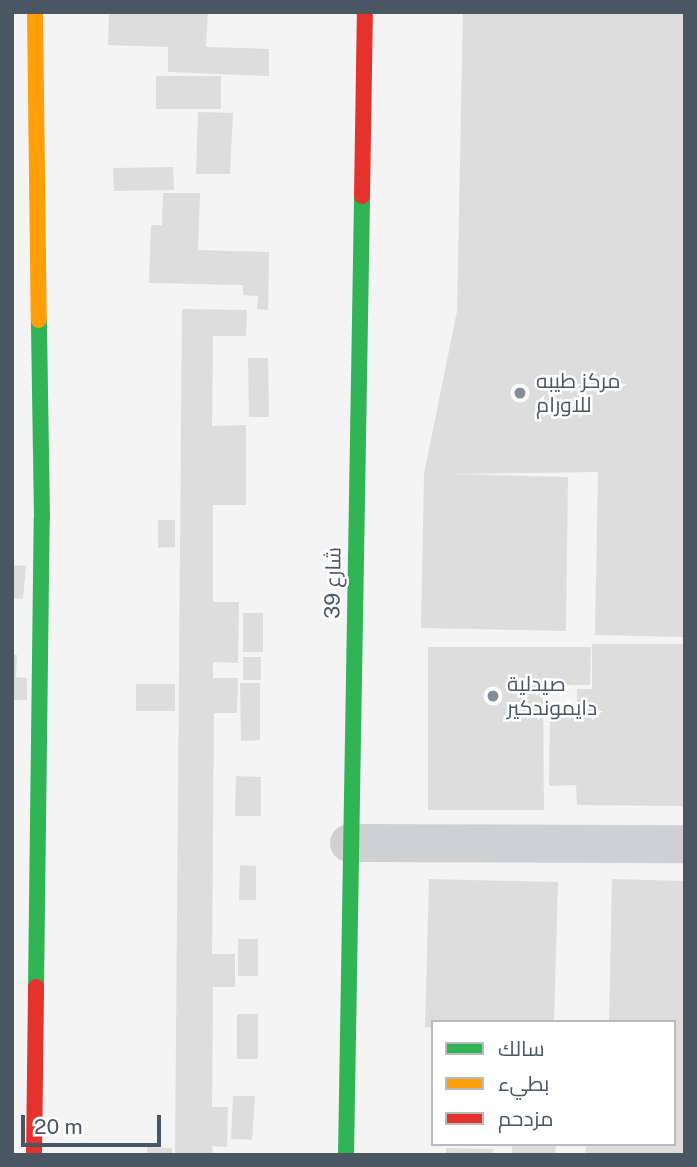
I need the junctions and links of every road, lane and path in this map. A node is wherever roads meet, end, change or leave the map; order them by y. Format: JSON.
{"nodes":[{"id":1,"x":34,"y":12,"type":"edge"},
{"id":2,"x":365,"y":12,"type":"edge"},
{"id":3,"x":25,"y":807,"type":"edge"},
{"id":4,"x":349,"y":843,"type":"junction"},
{"id":5,"x":685,"y":844,"type":"edge"},
{"id":6,"x":34,"y":1155,"type":"edge"},
{"id":7,"x":346,"y":1155,"type":"edge"}],
"edges":[{"from":1,"to":3,"type":"street"},
{"from":2,"to":4,"type":"street","name":"شارع 39"},
{"from":3,"to":6,"type":"street"},
{"from":4,"to":5,"type":"street"},
{"from":4,"to":7,"type":"street","name":"شارع 39"}]}
